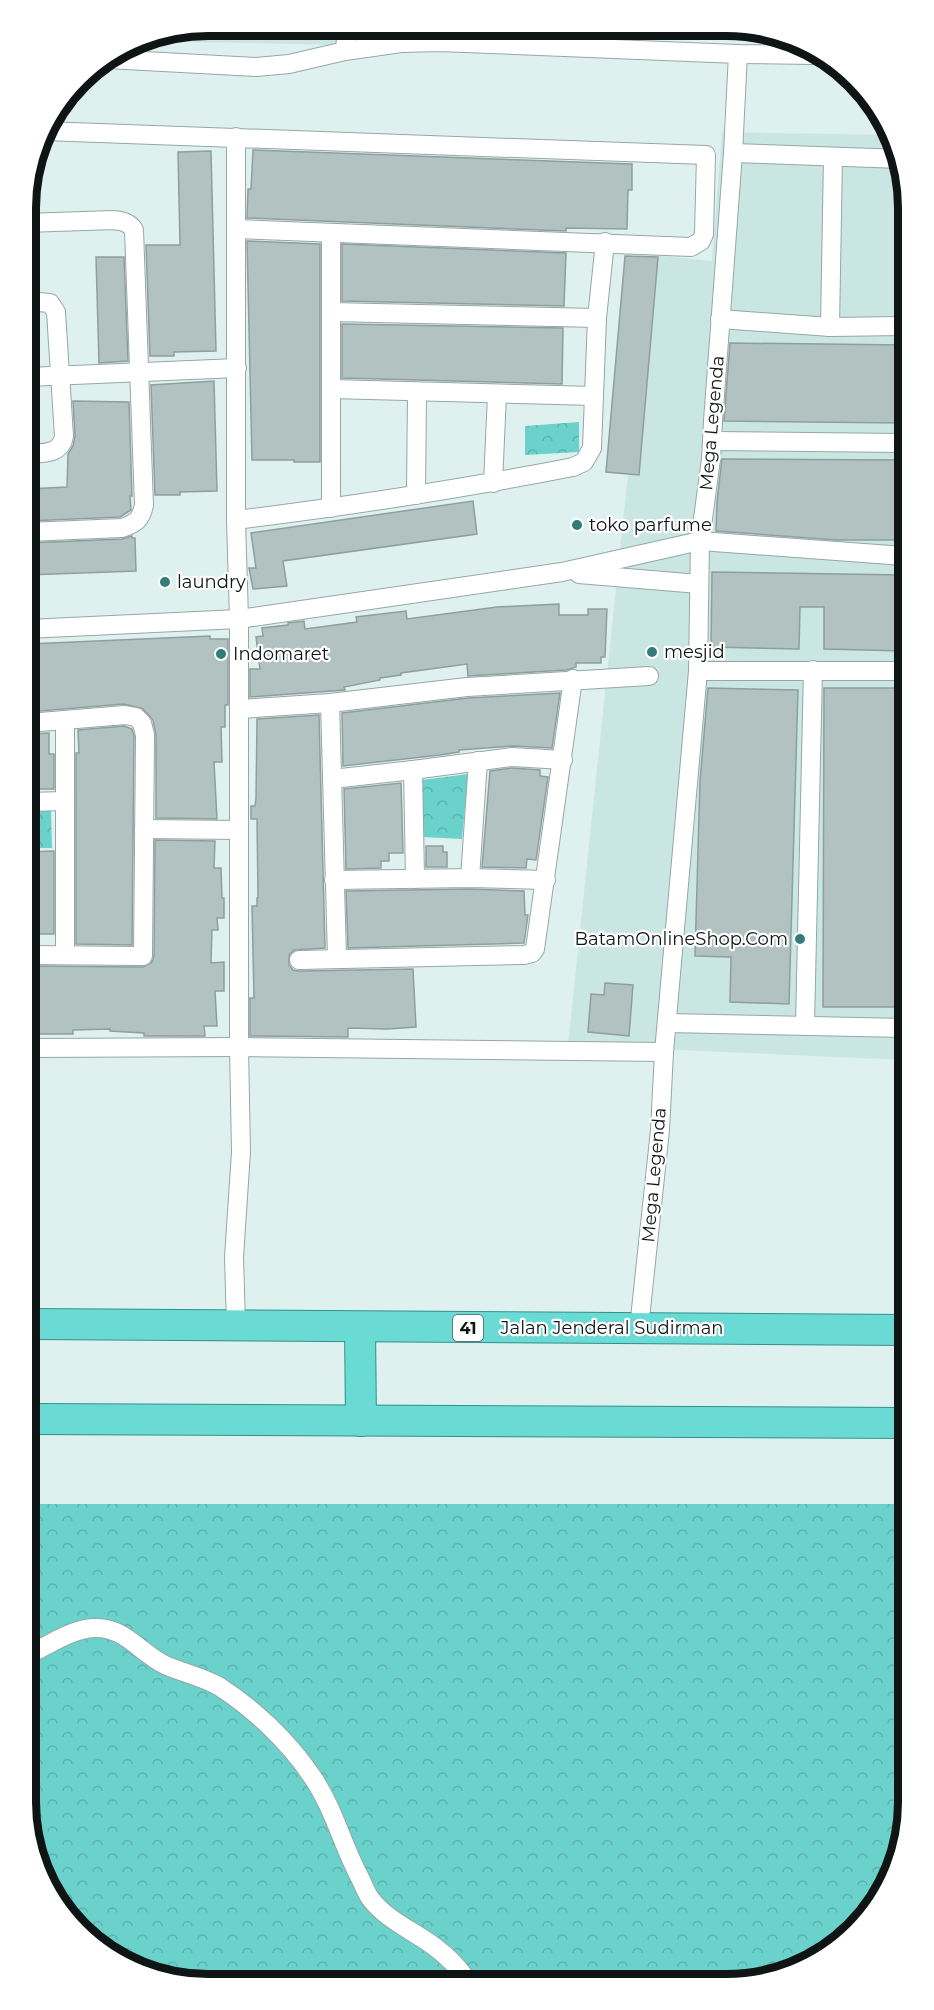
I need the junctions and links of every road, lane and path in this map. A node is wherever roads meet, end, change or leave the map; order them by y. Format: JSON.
{"nodes":[{"id":1,"x":346,"y":36,"type":"edge"},
{"id":2,"x":345,"y":51,"type":"junction"},
{"id":3,"x":738,"y":54,"type":"junction"},
{"id":4,"x":805,"y":56,"type":"edge"},
{"id":5,"x":124,"y":59,"type":"edge"},
{"id":6,"x":55,"y":130,"type":"edge"},
{"id":7,"x":236,"y":137,"type":"junction"},
{"id":8,"x":733,"y":153,"type":"junction"},
{"id":9,"x":832,"y":158,"type":"junction"},
{"id":10,"x":890,"y":159,"type":"edge"},
{"id":11,"x":36,"y":224,"type":"edge"},
{"id":12,"x":237,"y":229,"type":"junction"},
{"id":13,"x":331,"y":233,"type":"junction"},
{"id":14,"x":605,"y":242,"type":"junction"},
{"id":15,"x":36,"y":302,"type":"edge"},
{"id":16,"x":331,"y":312,"type":"junction"},
{"id":17,"x":597,"y":318,"type":"junction"},
{"id":18,"x":720,"y":319,"type":"junction"},
{"id":19,"x":830,"y":327,"type":"junction"},
{"id":20,"x":898,"y":327,"type":"edge"},
{"id":21,"x":237,"y":368,"type":"junction"},
{"id":22,"x":138,"y":373,"type":"junction"},
{"id":23,"x":36,"y":376,"type":"edge"},
{"id":24,"x":60,"y":376,"type":"junction"},
{"id":25,"x":331,"y":389,"type":"junction"},
{"id":26,"x":417,"y":392,"type":"junction"},
{"id":27,"x":497,"y":395,"type":"junction"},
{"id":28,"x":594,"y":396,"type":"junction"},
{"id":29,"x":713,"y":441,"type":"junction"},
{"id":30,"x":898,"y":443,"type":"edge"},
{"id":31,"x":36,"y":453,"type":"edge"},
{"id":32,"x":493,"y":483,"type":"junction"},
{"id":33,"x":416,"y":495,"type":"junction"},
{"id":34,"x":331,"y":508,"type":"junction"},
{"id":35,"x":236,"y":520,"type":"junction"},
{"id":36,"x":36,"y":532,"type":"edge"},
{"id":37,"x":700,"y":541,"type":"junction"},
{"id":38,"x":898,"y":556,"type":"edge"},
{"id":39,"x":562,"y":572,"type":"junction"},
{"id":40,"x":699,"y":584,"type":"junction"},
{"id":41,"x":239,"y":619,"type":"junction"},
{"id":42,"x":36,"y":629,"type":"edge"},
{"id":43,"x":813,"y":670,"type":"junction"},
{"id":44,"x":698,"y":671,"type":"junction"},
{"id":45,"x":898,"y":671,"type":"edge"},
{"id":46,"x":649,"y":676,"type":"dead end"},
{"id":47,"x":573,"y":680,"type":"junction"},
{"id":48,"x":330,"y":703,"type":"junction"},
{"id":49,"x":240,"y":709,"type":"junction"},
{"id":50,"x":65,"y":722,"type":"junction"},
{"id":51,"x":36,"y":723,"type":"edge"},
{"id":52,"x":563,"y":760,"type":"junction"},
{"id":53,"x":478,"y":761,"type":"junction"},
{"id":54,"x":413,"y":770,"type":"junction"},
{"id":55,"x":332,"y":778,"type":"junction"},
{"id":56,"x":65,"y":801,"type":"junction"},
{"id":57,"x":36,"y":802,"type":"edge"},
{"id":58,"x":144,"y":829,"type":"junction"},
{"id":59,"x":239,"y":830,"type":"junction"},
{"id":60,"x":470,"y":878,"type":"junction"},
{"id":61,"x":415,"y":879,"type":"junction"},
{"id":62,"x":334,"y":880,"type":"junction"},
{"id":63,"x":546,"y":880,"type":"junction"},
{"id":64,"x":65,"y":954,"type":"junction"},
{"id":65,"x":36,"y":955,"type":"edge"},
{"id":66,"x":337,"y":958,"type":"junction"},
{"id":67,"x":299,"y":960,"type":"dead end"},
{"id":68,"x":667,"y":1023,"type":"junction"},
{"id":69,"x":806,"y":1025,"type":"junction"},
{"id":70,"x":898,"y":1028,"type":"edge"},
{"id":71,"x":239,"y":1047,"type":"junction"},
{"id":72,"x":36,"y":1048,"type":"edge"},
{"id":73,"x":664,"y":1052,"type":"junction"},
{"id":74,"x":36,"y":1324,"type":"edge"},
{"id":75,"x":236,"y":1325,"type":"junction"},
{"id":76,"x":360,"y":1328,"type":"junction"},
{"id":77,"x":639,"y":1328,"type":"junction"},
{"id":78,"x":898,"y":1330,"type":"edge"},
{"id":79,"x":36,"y":1419,"type":"edge"},
{"id":80,"x":361,"y":1421,"type":"junction"},
{"id":81,"x":898,"y":1423,"type":"edge"},
{"id":82,"x":36,"y":1651,"type":"edge"},
{"id":83,"x":462,"y":1974,"type":"edge"}],
"edges":[{"from":1,"to":2,"type":"street"},
{"from":2,"to":3,"type":"street"},
{"from":2,"to":5,"type":"street"},
{"from":3,"to":4,"type":"street"},
{"from":3,"to":8,"type":"street","name":"Mega Legenda"},
{"from":6,"to":7,"type":"street"},
{"from":7,"to":12,"type":"street"},
{"from":7,"to":14,"type":"street"},
{"from":8,"to":9,"type":"street"},
{"from":8,"to":18,"type":"street","name":"Mega Legenda"},
{"from":9,"to":10,"type":"street"},
{"from":9,"to":19,"type":"street"},
{"from":11,"to":22,"type":"street"},
{"from":12,"to":13,"type":"street"},
{"from":12,"to":21,"type":"street"},
{"from":13,"to":14,"type":"street"},
{"from":13,"to":16,"type":"street"},
{"from":14,"to":17,"type":"street"},
{"from":15,"to":24,"type":"street"},
{"from":16,"to":17,"type":"street"},
{"from":16,"to":25,"type":"street"},
{"from":17,"to":28,"type":"street"},
{"from":18,"to":19,"type":"street"},
{"from":18,"to":29,"type":"street","name":"Mega Legenda"},
{"from":19,"to":20,"type":"street"},
{"from":21,"to":22,"type":"street"},
{"from":21,"to":35,"type":"street"},
{"from":22,"to":24,"type":"street"},
{"from":22,"to":36,"type":"street"},
{"from":23,"to":24,"type":"street"},
{"from":24,"to":31,"type":"street"},
{"from":25,"to":26,"type":"street"},
{"from":25,"to":34,"type":"street"},
{"from":26,"to":27,"type":"street"},
{"from":26,"to":33,"type":"street"},
{"from":27,"to":28,"type":"street"},
{"from":27,"to":32,"type":"street"},
{"from":28,"to":32,"type":"street"},
{"from":29,"to":30,"type":"street"},
{"from":29,"to":37,"type":"street","name":"Mega Legenda"},
{"from":32,"to":33,"type":"street"},
{"from":33,"to":34,"type":"street"},
{"from":34,"to":35,"type":"street"},
{"from":35,"to":41,"type":"street"},
{"from":37,"to":38,"type":"street"},
{"from":37,"to":39,"type":"street"},
{"from":37,"to":40,"type":"street","name":"Mega Legenda"},
{"from":39,"to":40,"type":"street"},
{"from":39,"to":41,"type":"street"},
{"from":40,"to":44,"type":"street","name":"Mega Legenda"},
{"from":41,"to":42,"type":"street"},
{"from":41,"to":49,"type":"street"},
{"from":43,"to":44,"type":"street"},
{"from":43,"to":45,"type":"street"},
{"from":43,"to":69,"type":"street"},
{"from":44,"to":68,"type":"street","name":"Mega Legenda"},
{"from":46,"to":47,"type":"street"},
{"from":47,"to":48,"type":"street"},
{"from":47,"to":52,"type":"street"},
{"from":48,"to":49,"type":"street"},
{"from":48,"to":55,"type":"street"},
{"from":49,"to":59,"type":"street"},
{"from":50,"to":51,"type":"street"},
{"from":50,"to":56,"type":"street"},
{"from":50,"to":58,"type":"street"},
{"from":52,"to":53,"type":"street"},
{"from":52,"to":63,"type":"street"},
{"from":53,"to":54,"type":"street"},
{"from":53,"to":60,"type":"street"},
{"from":54,"to":55,"type":"street"},
{"from":54,"to":61,"type":"street"},
{"from":55,"to":62,"type":"street"},
{"from":56,"to":57,"type":"street"},
{"from":56,"to":64,"type":"street"},
{"from":58,"to":59,"type":"street"},
{"from":58,"to":64,"type":"street"},
{"from":59,"to":71,"type":"street"},
{"from":60,"to":61,"type":"street"},
{"from":60,"to":63,"type":"street"},
{"from":61,"to":62,"type":"street"},
{"from":62,"to":66,"type":"street"},
{"from":63,"to":66,"type":"street"},
{"from":64,"to":65,"type":"street"},
{"from":66,"to":67,"type":"street"},
{"from":68,"to":69,"type":"street"},
{"from":68,"to":73,"type":"street","name":"Mega Legenda"},
{"from":69,"to":70,"type":"street"},
{"from":71,"to":72,"type":"street"},
{"from":71,"to":73,"type":"street"},
{"from":71,"to":75,"type":"street"},
{"from":73,"to":77,"type":"street","name":"Mega Legenda"},
{"from":74,"to":75,"type":"highway","name":"Jalan Jenderal Sudirman","number":"41"},
{"from":75,"to":76,"type":"highway","name":"Jalan Jenderal Sudirman","number":"41"},
{"from":76,"to":77,"type":"highway","name":"Jalan Jenderal Sudirman","number":"41"},
{"from":76,"to":80,"type":"highway"},
{"from":77,"to":78,"type":"highway","name":"Jalan Jenderal Sudirman","number":"41"},
{"from":79,"to":80,"type":"highway"},
{"from":80,"to":81,"type":"highway"},
{"from":82,"to":83,"type":"street"}]}
